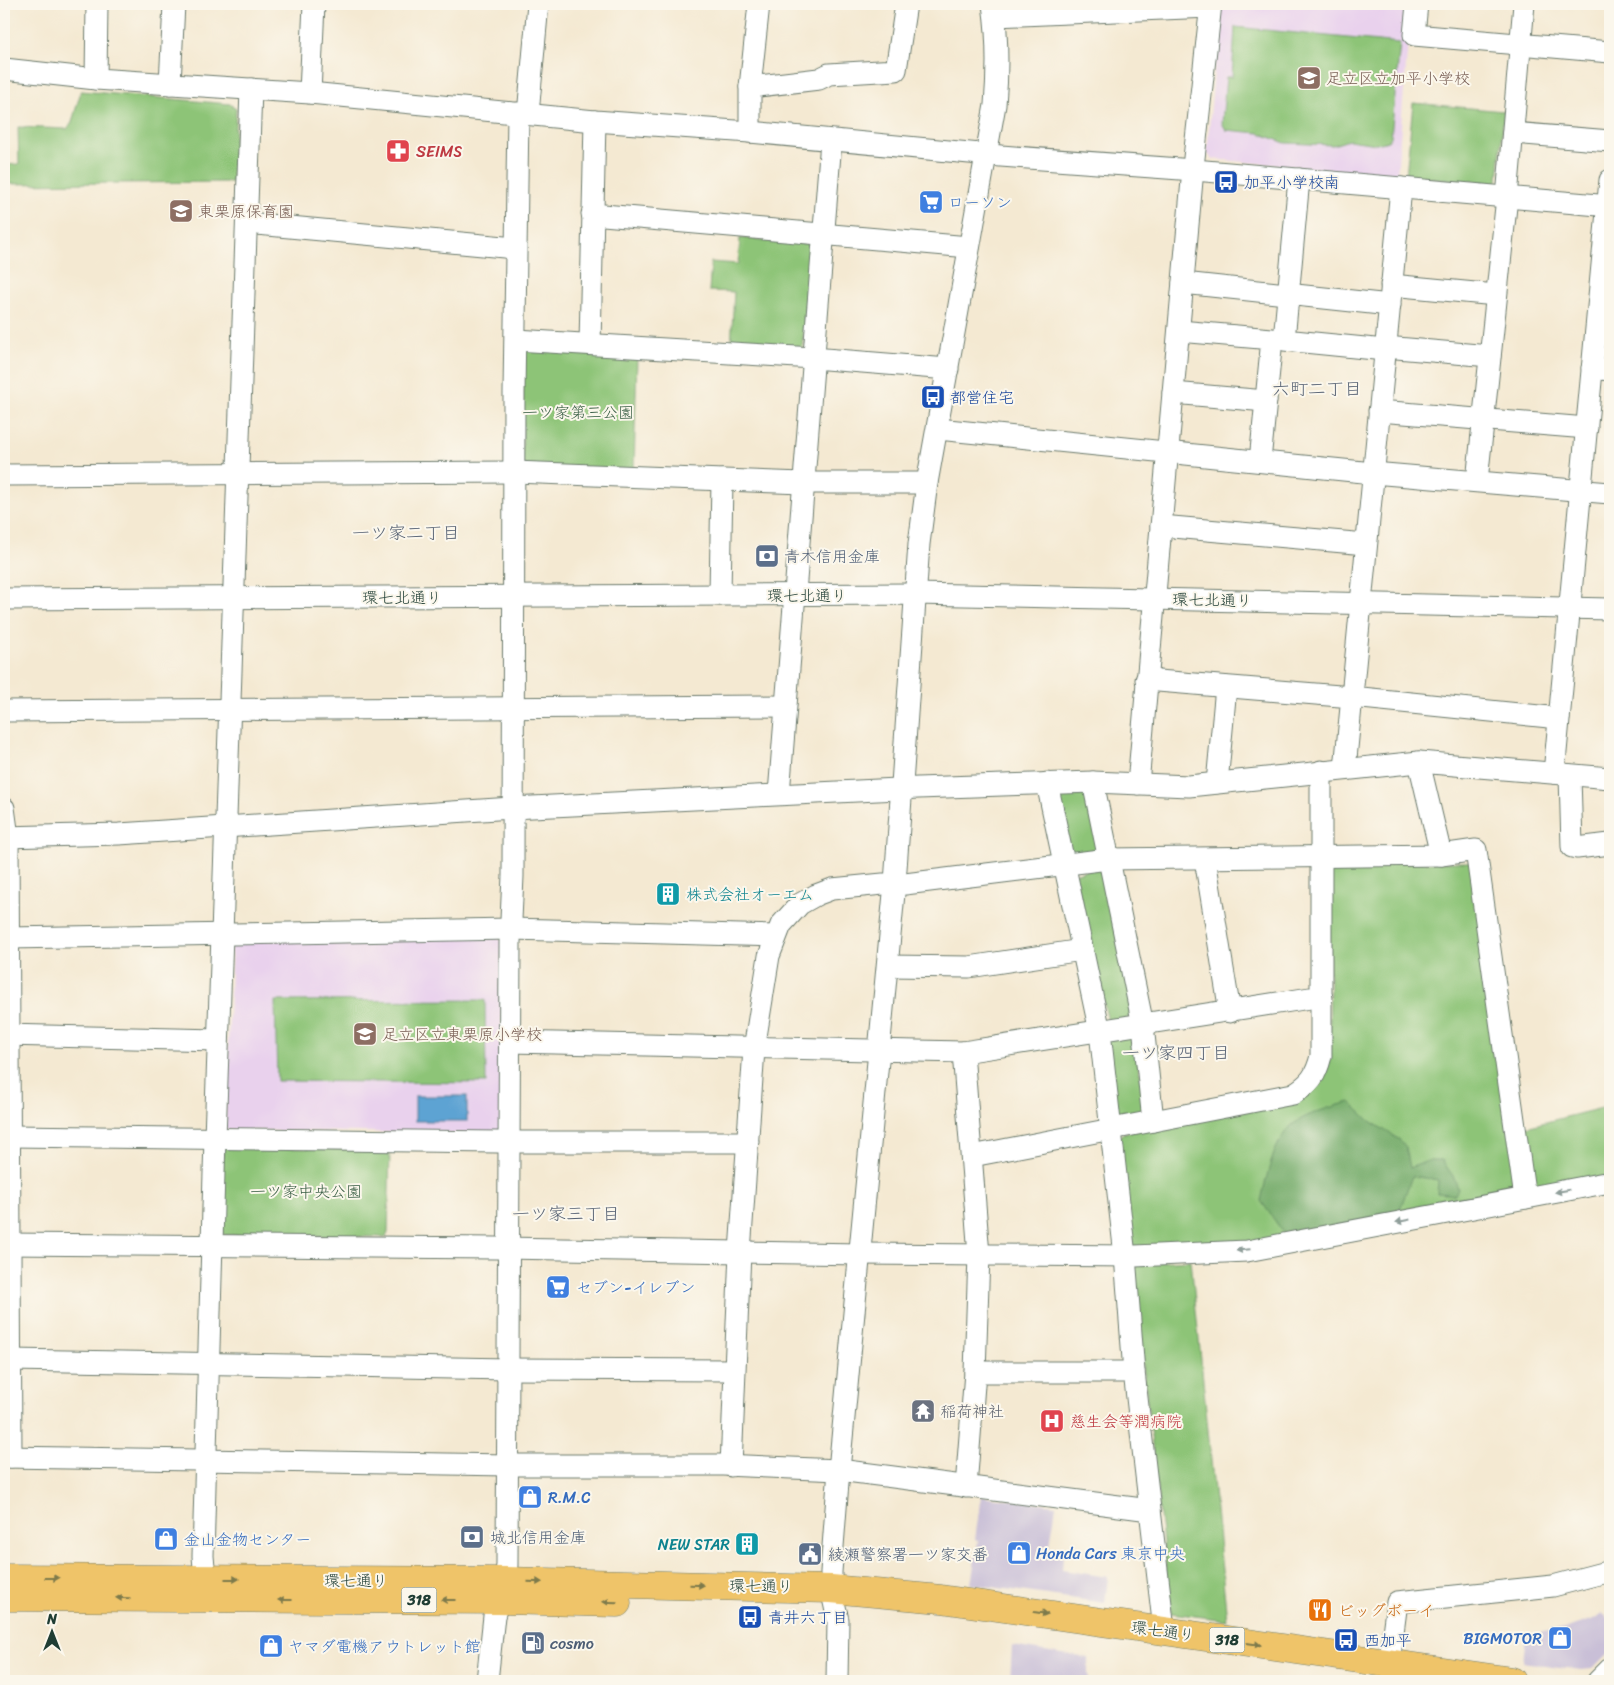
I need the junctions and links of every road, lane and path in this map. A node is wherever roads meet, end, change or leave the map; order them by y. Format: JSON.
{"nodes":[{"id":1,"x":97,"y":4,"type":"edge"},
{"id":2,"x":174,"y":4,"type":"edge"},
{"id":3,"x":314,"y":4,"type":"edge"},
{"id":4,"x":538,"y":4,"type":"edge"},
{"id":5,"x":759,"y":4,"type":"edge"},
{"id":6,"x":906,"y":4,"type":"edge"},
{"id":7,"x":1417,"y":4,"type":"edge"},
{"id":8,"x":1524,"y":4,"type":"edge"},
{"id":9,"x":1210,"y":5,"type":"edge"},
{"id":10,"x":994,"y":10,"type":"edge"},
{"id":11,"x":1520,"y":45,"type":"junction"},
{"id":12,"x":1610,"y":52,"type":"edge"},
{"id":13,"x":4,"y":69,"type":"edge"},
{"id":14,"x":96,"y":80,"type":"junction"},
{"id":15,"x":170,"y":84,"type":"junction"},
{"id":16,"x":750,"y":86,"type":"junction"},
{"id":17,"x":251,"y":88,"type":"junction"},
{"id":18,"x":310,"y":93,"type":"junction"},
{"id":19,"x":523,"y":114,"type":"junction"},
{"id":20,"x":594,"y":121,"type":"junction"},
{"id":21,"x":750,"y":132,"type":"junction"},
{"id":22,"x":1513,"y":133,"type":"junction"},
{"id":23,"x":830,"y":141,"type":"junction"},
{"id":24,"x":1610,"y":141,"type":"edge"},
{"id":25,"x":987,"y":154,"type":"junction"},
{"id":26,"x":1194,"y":170,"type":"junction"},
{"id":27,"x":1299,"y":179,"type":"junction"},
{"id":28,"x":1610,"y":180,"type":"edge"},
{"id":29,"x":1401,"y":188,"type":"junction"},
{"id":30,"x":1506,"y":196,"type":"junction"},
{"id":31,"x":1609,"y":206,"type":"edge"},
{"id":32,"x":592,"y":214,"type":"junction"},
{"id":33,"x":247,"y":223,"type":"junction"},
{"id":34,"x":823,"y":235,"type":"junction"},
{"id":35,"x":969,"y":247,"type":"junction"},
{"id":36,"x":515,"y":248,"type":"junction"},
{"id":37,"x":1605,"y":282,"type":"edge"},
{"id":38,"x":1183,"y":283,"type":"junction"},
{"id":39,"x":1289,"y":294,"type":"junction"},
{"id":40,"x":1390,"y":295,"type":"junction"},
{"id":41,"x":1496,"y":295,"type":"junction"},
{"id":42,"x":1179,"y":331,"type":"junction"},
{"id":43,"x":516,"y":340,"type":"junction"},
{"id":44,"x":1278,"y":340,"type":"junction"},
{"id":45,"x":590,"y":344,"type":"junction"},
{"id":46,"x":1385,"y":348,"type":"junction"},
{"id":47,"x":1490,"y":356,"type":"junction"},
{"id":48,"x":813,"y":358,"type":"junction"},
{"id":49,"x":948,"y":369,"type":"junction"},
{"id":50,"x":1601,"y":369,"type":"edge"},
{"id":51,"x":1173,"y":393,"type":"junction"},
{"id":52,"x":1266,"y":401,"type":"junction"},
{"id":53,"x":1379,"y":411,"type":"junction"},
{"id":54,"x":1483,"y":420,"type":"junction"},
{"id":55,"x":1587,"y":428,"type":"junction"},
{"id":56,"x":938,"y":429,"type":"junction"},
{"id":57,"x":1168,"y":452,"type":"junction"},
{"id":58,"x":1260,"y":461,"type":"junction"},
{"id":59,"x":514,"y":472,"type":"junction"},
{"id":60,"x":1373,"y":472,"type":"junction"},
{"id":61,"x":238,"y":473,"type":"junction"},
{"id":62,"x":4,"y":475,"type":"edge"},
{"id":63,"x":722,"y":480,"type":"junction"},
{"id":64,"x":1477,"y":481,"type":"junction"},
{"id":65,"x":803,"y":482,"type":"junction"},
{"id":66,"x":927,"y":483,"type":"junction"},
{"id":67,"x":1581,"y":491,"type":"junction"},
{"id":68,"x":1610,"y":493,"type":"edge"},
{"id":69,"x":1161,"y":526,"type":"junction"},
{"id":70,"x":1366,"y":544,"type":"junction"},
{"id":71,"x":915,"y":594,"type":"junction"},
{"id":72,"x":720,"y":595,"type":"junction"},
{"id":73,"x":794,"y":595,"type":"junction"},
{"id":74,"x":514,"y":596,"type":"junction"},
{"id":75,"x":234,"y":598,"type":"junction"},
{"id":76,"x":4,"y":599,"type":"edge"},
{"id":77,"x":1153,"y":599,"type":"junction"},
{"id":78,"x":1360,"y":603,"type":"junction"},
{"id":79,"x":1570,"y":608,"type":"junction"},
{"id":80,"x":1610,"y":608,"type":"edge"},
{"id":81,"x":1146,"y":680,"type":"junction"},
{"id":82,"x":1226,"y":687,"type":"junction"},
{"id":83,"x":1352,"y":697,"type":"junction"},
{"id":84,"x":785,"y":706,"type":"junction"},
{"id":85,"x":513,"y":708,"type":"junction"},
{"id":86,"x":230,"y":710,"type":"junction"},
{"id":87,"x":4,"y":711,"type":"edge"},
{"id":88,"x":1559,"y":718,"type":"junction"},
{"id":89,"x":1419,"y":762,"type":"junction"},
{"id":90,"x":1345,"y":769,"type":"junction"},
{"id":91,"x":1321,"y":771,"type":"junction"},
{"id":92,"x":1562,"y":774,"type":"junction"},
{"id":93,"x":1610,"y":778,"type":"edge"},
{"id":94,"x":1094,"y":782,"type":"junction"},
{"id":95,"x":1048,"y":783,"type":"junction"},
{"id":96,"x":1217,"y":783,"type":"junction"},
{"id":97,"x":1138,"y":784,"type":"junction"},
{"id":98,"x":902,"y":789,"type":"junction"},
{"id":99,"x":778,"y":794,"type":"junction"},
{"id":100,"x":4,"y":808,"type":"edge"},
{"id":101,"x":512,"y":808,"type":"junction"},
{"id":102,"x":226,"y":826,"type":"junction"},
{"id":103,"x":6,"y":837,"type":"edge"},
{"id":104,"x":1610,"y":844,"type":"edge"},
{"id":105,"x":1441,"y":855,"type":"junction"},
{"id":106,"x":1321,"y":858,"type":"junction"},
{"id":107,"x":1205,"y":859,"type":"junction"},
{"id":108,"x":1108,"y":860,"type":"junction"},
{"id":109,"x":1064,"y":865,"type":"junction"},
{"id":110,"x":896,"y":883,"type":"junction"},
{"id":111,"x":511,"y":929,"type":"junction"},
{"id":112,"x":222,"y":934,"type":"junction"},
{"id":113,"x":776,"y":936,"type":"junction"},
{"id":114,"x":8,"y":938,"type":"junction"},
{"id":115,"x":1082,"y":950,"type":"junction"},
{"id":116,"x":888,"y":966,"type":"junction"},
{"id":117,"x":1322,"y":998,"type":"junction"},
{"id":118,"x":1230,"y":1012,"type":"junction"},
{"id":119,"x":1143,"y":1025,"type":"junction"},
{"id":120,"x":1100,"y":1032,"type":"junction"},
{"id":121,"x":7,"y":1035,"type":"edge"},
{"id":122,"x":218,"y":1040,"type":"junction"},
{"id":123,"x":510,"y":1042,"type":"junction"},
{"id":124,"x":754,"y":1049,"type":"junction"},
{"id":125,"x":879,"y":1051,"type":"junction"},
{"id":126,"x":963,"y":1052,"type":"junction"},
{"id":127,"x":1153,"y":1122,"type":"junction"},
{"id":128,"x":1110,"y":1130,"type":"junction"},
{"id":129,"x":10,"y":1136,"type":"junction"},
{"id":130,"x":215,"y":1138,"type":"junction"},
{"id":131,"x":510,"y":1142,"type":"junction"},
{"id":132,"x":748,"y":1142,"type":"junction"},
{"id":133,"x":972,"y":1156,"type":"junction"},
{"id":134,"x":1610,"y":1182,"type":"edge"},
{"id":135,"x":1525,"y":1198,"type":"junction"},
{"id":136,"x":7,"y":1245,"type":"edge"},
{"id":137,"x":212,"y":1245,"type":"junction"},
{"id":138,"x":510,"y":1248,"type":"junction"},
{"id":139,"x":740,"y":1252,"type":"junction"},
{"id":140,"x":860,"y":1254,"type":"junction"},
{"id":141,"x":979,"y":1255,"type":"junction"},
{"id":142,"x":1125,"y":1256,"type":"junction"},
{"id":143,"x":11,"y":1360,"type":"junction"},
{"id":144,"x":208,"y":1363,"type":"junction"},
{"id":145,"x":508,"y":1369,"type":"junction"},
{"id":146,"x":734,"y":1370,"type":"junction"},
{"id":147,"x":975,"y":1372,"type":"junction"},
{"id":148,"x":1134,"y":1372,"type":"junction"},
{"id":149,"x":7,"y":1457,"type":"edge"},
{"id":150,"x":206,"y":1459,"type":"junction"},
{"id":151,"x":508,"y":1465,"type":"junction"},
{"id":152,"x":731,"y":1466,"type":"junction"},
{"id":153,"x":839,"y":1470,"type":"junction"},
{"id":154,"x":966,"y":1487,"type":"junction"},
{"id":155,"x":1150,"y":1510,"type":"junction"},
{"id":156,"x":1610,"y":1571,"type":"edge"},
{"id":157,"x":4,"y":1578,"type":"edge"},
{"id":158,"x":205,"y":1579,"type":"junction"},
{"id":159,"x":501,"y":1591,"type":"junction"},
{"id":160,"x":4,"y":1597,"type":"edge"},
{"id":161,"x":833,"y":1598,"type":"junction"},
{"id":162,"x":1164,"y":1630,"type":"junction"},
{"id":163,"x":1610,"y":1669,"type":"edge"},
{"id":164,"x":1388,"y":1672,"type":"edge"},
{"id":165,"x":487,"y":1681,"type":"edge"},
{"id":166,"x":836,"y":1681,"type":"edge"},
{"id":167,"x":1512,"y":1681,"type":"edge"},
{"id":168,"x":1598,"y":1681,"type":"edge"}],
"edges":[{"from":1,"to":14,"type":"street"},
{"from":2,"to":15,"type":"street"},
{"from":3,"to":18,"type":"street"},
{"from":4,"to":19,"type":"street"},
{"from":5,"to":16,"type":"street"},
{"from":6,"to":16,"type":"street"},
{"from":7,"to":11,"type":"street"},
{"from":8,"to":11,"type":"street"},
{"from":9,"to":10,"type":"street"},
{"from":9,"to":26,"type":"street"},
{"from":10,"to":25,"type":"street"},
{"from":11,"to":12,"type":"street"},
{"from":11,"to":22,"type":"street"},
{"from":13,"to":14,"type":"street"},
{"from":14,"to":15,"type":"street"},
{"from":15,"to":17,"type":"street"},
{"from":16,"to":21,"type":"street"},
{"from":17,"to":18,"type":"street"},
{"from":17,"to":33,"type":"street"},
{"from":18,"to":19,"type":"street"},
{"from":19,"to":20,"type":"street"},
{"from":19,"to":36,"type":"street"},
{"from":20,"to":21,"type":"street"},
{"from":20,"to":32,"type":"street"},
{"from":21,"to":23,"type":"street"},
{"from":22,"to":24,"type":"street"},
{"from":22,"to":30,"type":"street"},
{"from":23,"to":25,"type":"street"},
{"from":23,"to":34,"type":"street"},
{"from":25,"to":26,"type":"street"},
{"from":25,"to":35,"type":"street"},
{"from":26,"to":27,"type":"street"},
{"from":26,"to":38,"type":"street"},
{"from":27,"to":29,"type":"street"},
{"from":27,"to":39,"type":"street"},
{"from":28,"to":31,"type":"street"},
{"from":29,"to":30,"type":"street"},
{"from":29,"to":40,"type":"street"},
{"from":30,"to":31,"type":"street"},
{"from":30,"to":41,"type":"street"},
{"from":31,"to":37,"type":"street"},
{"from":32,"to":34,"type":"street"},
{"from":32,"to":45,"type":"street"},
{"from":33,"to":36,"type":"street"},
{"from":33,"to":61,"type":"street"},
{"from":34,"to":35,"type":"street"},
{"from":34,"to":48,"type":"street"},
{"from":35,"to":49,"type":"street"},
{"from":36,"to":43,"type":"street"},
{"from":37,"to":50,"type":"street"},
{"from":38,"to":39,"type":"street"},
{"from":38,"to":42,"type":"street"},
{"from":39,"to":40,"type":"street"},
{"from":39,"to":44,"type":"street"},
{"from":40,"to":41,"type":"street"},
{"from":40,"to":46,"type":"street"},
{"from":41,"to":47,"type":"street"},
{"from":42,"to":44,"type":"street"},
{"from":42,"to":51,"type":"street"},
{"from":43,"to":45,"type":"street"},
{"from":43,"to":59,"type":"street"},
{"from":44,"to":46,"type":"street"},
{"from":44,"to":52,"type":"street"},
{"from":45,"to":48,"type":"street"},
{"from":46,"to":47,"type":"street"},
{"from":46,"to":53,"type":"street"},
{"from":47,"to":54,"type":"street"},
{"from":48,"to":49,"type":"street"},
{"from":48,"to":65,"type":"street"},
{"from":49,"to":56,"type":"street"},
{"from":50,"to":55,"type":"street"},
{"from":51,"to":52,"type":"street"},
{"from":51,"to":57,"type":"street"},
{"from":52,"to":58,"type":"street"},
{"from":53,"to":54,"type":"street"},
{"from":53,"to":60,"type":"street"},
{"from":54,"to":55,"type":"street"},
{"from":54,"to":64,"type":"street"},
{"from":55,"to":67,"type":"street"},
{"from":56,"to":57,"type":"street"},
{"from":56,"to":66,"type":"street"},
{"from":57,"to":58,"type":"street"},
{"from":57,"to":69,"type":"street"},
{"from":58,"to":60,"type":"street"},
{"from":59,"to":61,"type":"street"},
{"from":59,"to":63,"type":"street"},
{"from":59,"to":74,"type":"street"},
{"from":60,"to":64,"type":"street"},
{"from":60,"to":70,"type":"street"},
{"from":61,"to":62,"type":"street"},
{"from":61,"to":75,"type":"street"},
{"from":63,"to":65,"type":"street"},
{"from":63,"to":72,"type":"street"},
{"from":64,"to":67,"type":"street"},
{"from":65,"to":66,"type":"street"},
{"from":65,"to":73,"type":"street"},
{"from":66,"to":71,"type":"street"},
{"from":67,"to":68,"type":"street"},
{"from":67,"to":79,"type":"street"},
{"from":69,"to":70,"type":"street"},
{"from":69,"to":77,"type":"street"},
{"from":70,"to":78,"type":"street"},
{"from":71,"to":73,"type":"street","name":"環七北通り"},
{"from":71,"to":77,"type":"street","name":"環七北通り"},
{"from":71,"to":98,"type":"street"},
{"from":72,"to":73,"type":"street","name":"環七北通り"},
{"from":72,"to":74,"type":"street","name":"環七北通り"},
{"from":73,"to":84,"type":"street"},
{"from":74,"to":75,"type":"street","name":"環七北通り"},
{"from":74,"to":85,"type":"street"},
{"from":75,"to":76,"type":"street","name":"環七北通り"},
{"from":75,"to":86,"type":"street"},
{"from":77,"to":78,"type":"street","name":"環七北通り"},
{"from":77,"to":81,"type":"street"},
{"from":78,"to":79,"type":"street","name":"環七北通り"},
{"from":78,"to":83,"type":"street"},
{"from":79,"to":80,"type":"street","name":"環七北通り"},
{"from":79,"to":88,"type":"street"},
{"from":81,"to":82,"type":"street"},
{"from":81,"to":97,"type":"street"},
{"from":82,"to":83,"type":"street"},
{"from":82,"to":96,"type":"street"},
{"from":83,"to":88,"type":"street"},
{"from":83,"to":90,"type":"street"},
{"from":84,"to":85,"type":"street"},
{"from":84,"to":99,"type":"street"},
{"from":85,"to":86,"type":"street"},
{"from":85,"to":101,"type":"street"},
{"from":86,"to":87,"type":"street"},
{"from":86,"to":102,"type":"street"},
{"from":88,"to":92,"type":"street"},
{"from":89,"to":90,"type":"street"},
{"from":89,"to":92,"type":"street"},
{"from":89,"to":105,"type":"street"},
{"from":90,"to":91,"type":"street"},
{"from":91,"to":96,"type":"street"},
{"from":91,"to":106,"type":"street"},
{"from":92,"to":93,"type":"street"},
{"from":92,"to":104,"type":"street"},
{"from":94,"to":95,"type":"street"},
{"from":94,"to":97,"type":"street"},
{"from":94,"to":108,"type":"street"},
{"from":95,"to":98,"type":"street"},
{"from":95,"to":109,"type":"street"},
{"from":96,"to":97,"type":"street"},
{"from":98,"to":99,"type":"street"},
{"from":98,"to":110,"type":"street"},
{"from":99,"to":101,"type":"street"},
{"from":100,"to":103,"type":"street"},
{"from":101,"to":102,"type":"street"},
{"from":101,"to":111,"type":"street"},
{"from":102,"to":103,"type":"street"},
{"from":102,"to":112,"type":"street"},
{"from":103,"to":114,"type":"street"},
{"from":105,"to":106,"type":"street"},
{"from":105,"to":135,"type":"street"},
{"from":106,"to":107,"type":"street"},
{"from":106,"to":117,"type":"street"},
{"from":107,"to":108,"type":"street"},
{"from":107,"to":118,"type":"street"},
{"from":108,"to":109,"type":"street"},
{"from":108,"to":119,"type":"street"},
{"from":109,"to":110,"type":"street"},
{"from":109,"to":115,"type":"street"},
{"from":110,"to":113,"type":"street"},
{"from":110,"to":116,"type":"street"},
{"from":111,"to":112,"type":"street"},
{"from":111,"to":113,"type":"street"},
{"from":111,"to":123,"type":"street"},
{"from":112,"to":114,"type":"street"},
{"from":112,"to":122,"type":"street"},
{"from":113,"to":124,"type":"street"},
{"from":114,"to":121,"type":"street"},
{"from":115,"to":116,"type":"street"},
{"from":115,"to":120,"type":"street"},
{"from":116,"to":125,"type":"street"},
{"from":117,"to":118,"type":"street"},
{"from":117,"to":127,"type":"street"},
{"from":118,"to":119,"type":"street"},
{"from":119,"to":120,"type":"street"},
{"from":119,"to":127,"type":"street"},
{"from":120,"to":126,"type":"street"},
{"from":120,"to":128,"type":"street"},
{"from":121,"to":122,"type":"street"},
{"from":121,"to":129,"type":"street"},
{"from":122,"to":130,"type":"street"},
{"from":123,"to":124,"type":"street"},
{"from":123,"to":131,"type":"street"},
{"from":124,"to":125,"type":"street"},
{"from":124,"to":132,"type":"street"},
{"from":125,"to":126,"type":"street"},
{"from":125,"to":140,"type":"street"},
{"from":126,"to":133,"type":"street"},
{"from":127,"to":128,"type":"street"},
{"from":128,"to":133,"type":"street"},
{"from":128,"to":142,"type":"street"},
{"from":129,"to":130,"type":"street"},
{"from":129,"to":136,"type":"street"},
{"from":130,"to":131,"type":"street"},
{"from":130,"to":137,"type":"street"},
{"from":131,"to":132,"type":"street"},
{"from":131,"to":138,"type":"street"},
{"from":132,"to":139,"type":"street"},
{"from":133,"to":141,"type":"street"},
{"from":134,"to":135,"type":"street","one_way":true},
{"from":135,"to":142,"type":"street","one_way":true},
{"from":136,"to":137,"type":"street"},
{"from":136,"to":143,"type":"street"},
{"from":137,"to":138,"type":"street"},
{"from":137,"to":144,"type":"street"},
{"from":138,"to":139,"type":"street"},
{"from":138,"to":145,"type":"street"},
{"from":139,"to":140,"type":"street"},
{"from":139,"to":146,"type":"street"},
{"from":140,"to":141,"type":"street"},
{"from":140,"to":153,"type":"street"},
{"from":141,"to":142,"type":"street"},
{"from":141,"to":147,"type":"street"},
{"from":142,"to":148,"type":"street"},
{"from":143,"to":144,"type":"street"},
{"from":143,"to":149,"type":"street"},
{"from":144,"to":145,"type":"street"},
{"from":144,"to":150,"type":"street"},
{"from":145,"to":146,"type":"street"},
{"from":145,"to":151,"type":"street"},
{"from":146,"to":152,"type":"street"},
{"from":147,"to":148,"type":"street"},
{"from":147,"to":154,"type":"street"},
{"from":148,"to":155,"type":"street"},
{"from":149,"to":150,"type":"street"},
{"from":150,"to":151,"type":"street"},
{"from":150,"to":158,"type":"street"},
{"from":151,"to":152,"type":"street"},
{"from":151,"to":159,"type":"street"},
{"from":152,"to":153,"type":"street"},
{"from":153,"to":154,"type":"street"},
{"from":153,"to":161,"type":"street"},
{"from":154,"to":155,"type":"street"},
{"from":155,"to":162,"type":"street"},
{"from":156,"to":164,"type":"street"},
{"from":157,"to":158,"type":"main road","name":"環七通り","number":"318","one_way":true},
{"from":158,"to":159,"type":"main road","name":"環七通り","number":"318","one_way":true},
{"from":159,"to":160,"type":"main road","name":"環七通り","number":"318","one_way":true},
{"from":159,"to":161,"type":"main road","name":"環七通り","number":"318"},
{"from":159,"to":165,"type":"street"},
{"from":161,"to":162,"type":"main road","name":"環七通り","number":"318","one_way":true},
{"from":161,"to":164,"type":"main road","name":"環七通り","number":"318"},
{"from":161,"to":166,"type":"street"},
{"from":162,"to":164,"type":"main road","name":"環七通り","number":"318","one_way":true},
{"from":163,"to":168,"type":"street"},
{"from":164,"to":167,"type":"main road","name":"環七通り","number":"318"}]}
